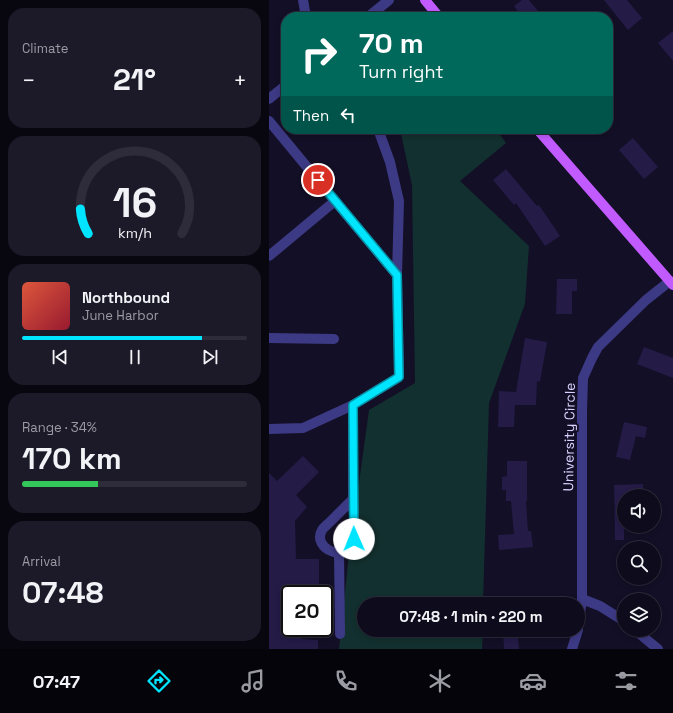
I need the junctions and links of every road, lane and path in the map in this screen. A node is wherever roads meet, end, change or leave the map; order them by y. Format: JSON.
{"nodes":[{"id":1,"x":303,"y":0,"type":"edge"},
{"id":2,"x":389,"y":0,"type":"edge"},
{"id":3,"x":425,"y":0,"type":"edge"},
{"id":4,"x":305,"y":12,"type":"edge"},
{"id":5,"x":374,"y":12,"type":"edge"},
{"id":6,"x":435,"y":12,"type":"edge"},
{"id":7,"x":281,"y":89,"type":"edge"},
{"id":8,"x":269,"y":99,"type":"edge"},
{"id":9,"x":269,"y":121,"type":"edge"},
{"id":10,"x":380,"y":134,"type":"edge"},
{"id":11,"x":541,"y":134,"type":"edge"},
{"id":12,"x":335,"y":201,"type":"junction"},
{"id":13,"x":269,"y":256,"type":"edge"},
{"id":14,"x":397,"y":275,"type":"junction"},
{"id":15,"x":671,"y":283,"type":"edge"},
{"id":16,"x":269,"y":338,"type":"edge"},
{"id":17,"x":334,"y":339,"type":"dead end"},
{"id":18,"x":353,"y":405,"type":"junction"},
{"id":19,"x":269,"y":429,"type":"edge"},
{"id":20,"x":353,"y":499,"type":"junction"},
{"id":21,"x":339,"y":553,"type":"junction"},
{"id":22,"x":582,"y":597,"type":"edge"},
{"id":23,"x":585,"y":600,"type":"edge"},
{"id":24,"x":617,"y":617,"type":"edge"},
{"id":25,"x":340,"y":634,"type":"dead end"},
{"id":26,"x":575,"y":637,"type":"edge"},
{"id":27,"x":643,"y":637,"type":"edge"},
{"id":28,"x":571,"y":649,"type":"edge"},
{"id":29,"x":658,"y":649,"type":"edge"}],
"edges":[{"from":1,"to":4,"type":"street"},
{"from":2,"to":5,"type":"street"},
{"from":3,"to":6,"type":"main road"},
{"from":7,"to":8,"type":"street"},
{"from":9,"to":12,"type":"street"},
{"from":10,"to":14,"type":"street"},
{"from":11,"to":15,"type":"main road"},
{"from":12,"to":13,"type":"street"},
{"from":12,"to":14,"type":"street"},
{"from":14,"to":18,"type":"street"},
{"from":15,"to":22,"type":"street","name":"University Circle"},
{"from":16,"to":17,"type":"street"},
{"from":18,"to":19,"type":"street"},
{"from":18,"to":20,"type":"street"},
{"from":20,"to":21,"type":"street"},
{"from":20,"to":21,"type":"street"},
{"from":21,"to":25,"type":"street"},
{"from":23,"to":24,"type":"street"},
{"from":26,"to":28,"type":"street","name":"University Circle"},
{"from":27,"to":29,"type":"street"}]}
